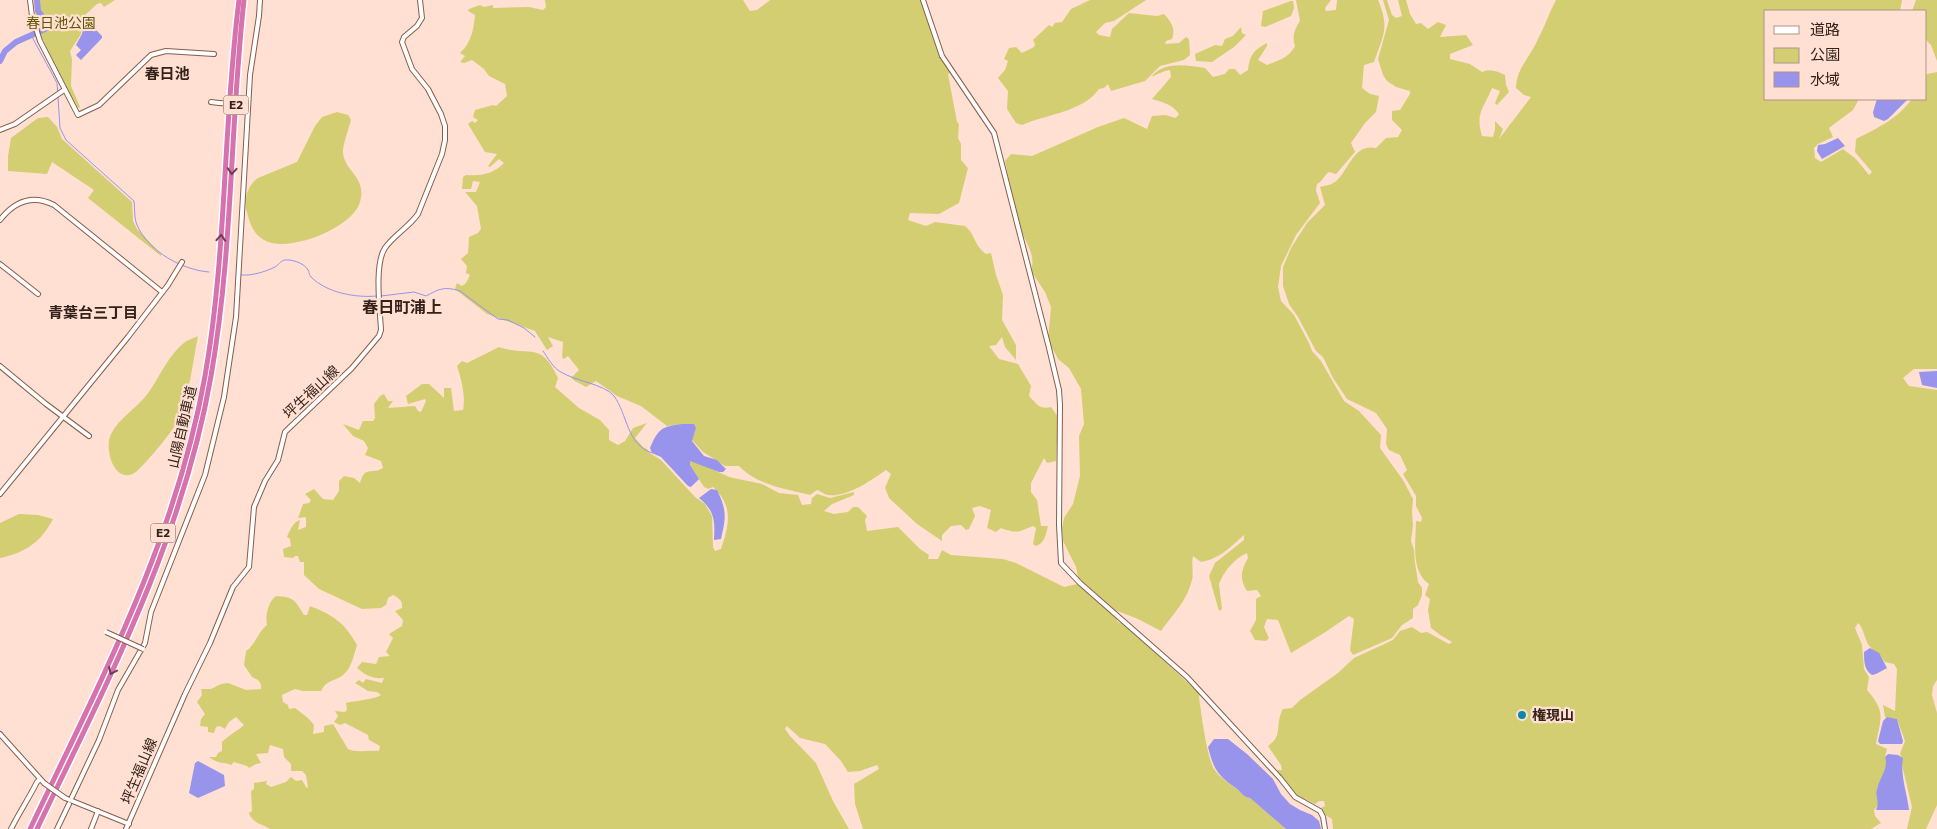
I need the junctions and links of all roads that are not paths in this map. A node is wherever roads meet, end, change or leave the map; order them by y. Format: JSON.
{"nodes":[{"id":1,"x":30,"y":0,"type":"edge"},
{"id":2,"x":239,"y":0,"type":"edge"},
{"id":3,"x":244,"y":0,"type":"edge"},
{"id":4,"x":260,"y":0,"type":"edge"},
{"id":5,"x":420,"y":0,"type":"edge"},
{"id":6,"x":924,"y":0,"type":"edge"},
{"id":7,"x":214,"y":54,"type":"dead end"},
{"id":8,"x":60,"y":92,"type":"junction"},
{"id":9,"x":211,"y":102,"type":"dead end"},
{"id":10,"x":248,"y":104,"type":"junction"},
{"id":11,"x":0,"y":130,"type":"edge"},
{"id":12,"x":0,"y":220,"type":"edge"},
{"id":13,"x":181,"y":263,"type":"dead end"},
{"id":14,"x":0,"y":264,"type":"edge"},
{"id":15,"x":162,"y":292,"type":"junction"},
{"id":16,"x":38,"y":294,"type":"dead end"},
{"id":17,"x":0,"y":366,"type":"edge"},
{"id":18,"x":63,"y":417,"type":"junction"},
{"id":19,"x":89,"y":436,"type":"dead end"},
{"id":20,"x":0,"y":494,"type":"edge"},
{"id":21,"x":106,"y":632,"type":"dead end"},
{"id":22,"x":143,"y":649,"type":"junction"},
{"id":23,"x":0,"y":734,"type":"edge"},
{"id":24,"x":42,"y":781,"type":"junction"},
{"id":25,"x":72,"y":797,"type":"dead end"},
{"id":26,"x":69,"y":804,"type":"dead end"},
{"id":27,"x":98,"y":811,"type":"junction"},
{"id":28,"x":129,"y":824,"type":"junction"},
{"id":29,"x":11,"y":829,"type":"edge"},
{"id":30,"x":30,"y":829,"type":"edge"},
{"id":31,"x":37,"y":829,"type":"edge"},
{"id":32,"x":57,"y":829,"type":"edge"},
{"id":33,"x":91,"y":829,"type":"edge"},
{"id":34,"x":126,"y":829,"type":"edge"},
{"id":35,"x":1325,"y":829,"type":"edge"}],
"edges":[{"from":1,"to":8,"type":"street"},
{"from":30,"to":2,"type":"highway","name":"山陽自動車道","number":"E2","one_way":true},
{"from":3,"to":31,"type":"highway","name":"山陽自動車道","number":"E2","one_way":true},
{"from":4,"to":10,"type":"street"},
{"from":5,"to":28,"type":"street","name":"坪生福山線"},
{"from":6,"to":35,"type":"street"},
{"from":7,"to":8,"type":"street"},
{"from":8,"to":11,"type":"street"},
{"from":9,"to":10,"type":"street","bridge":true},
{"from":10,"to":22,"type":"street"},
{"from":12,"to":15,"type":"street"},
{"from":13,"to":15,"type":"street"},
{"from":14,"to":16,"type":"street"},
{"from":15,"to":18,"type":"street"},
{"from":17,"to":18,"type":"street"},
{"from":18,"to":19,"type":"street"},
{"from":18,"to":20,"type":"street"},
{"from":21,"to":22,"type":"street","bridge":true},
{"from":22,"to":25,"type":"street"},
{"from":23,"to":24,"type":"street","name":"坪生福山線"},
{"from":24,"to":27,"type":"street","name":"坪生福山線","bridge":true},
{"from":24,"to":29,"type":"street"},
{"from":26,"to":32,"type":"street"},
{"from":27,"to":28,"type":"street","name":"坪生福山線"},
{"from":27,"to":33,"type":"street"},
{"from":28,"to":34,"type":"street"}]}
